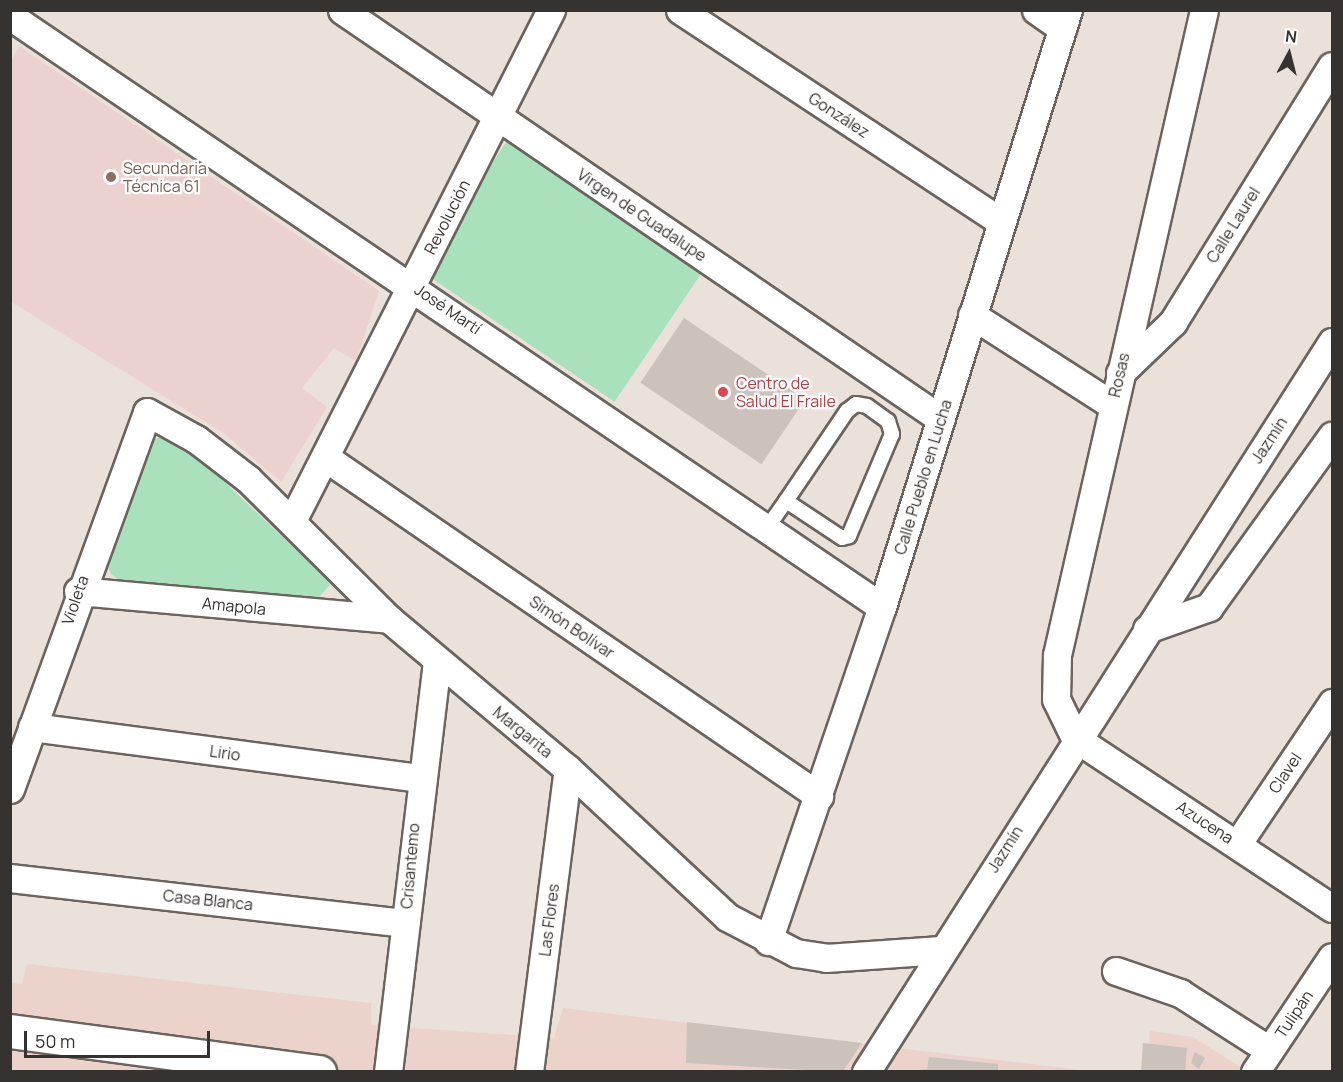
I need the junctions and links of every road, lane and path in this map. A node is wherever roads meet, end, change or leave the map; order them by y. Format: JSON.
{"nodes":[{"id":1,"x":342,"y":10,"type":"edge"},
{"id":2,"x":551,"y":10,"type":"edge"},
{"id":3,"x":680,"y":10,"type":"edge"},
{"id":4,"x":1036,"y":10,"type":"edge"},
{"id":5,"x":1204,"y":10,"type":"edge"},
{"id":6,"x":10,"y":16,"type":"edge"},
{"id":7,"x":1065,"y":20,"type":"edge"},
{"id":8,"x":1332,"y":66,"type":"edge"},
{"id":9,"x":498,"y":117,"type":"junction"},
{"id":10,"x":999,"y":220,"type":"junction"},
{"id":11,"x":413,"y":285,"type":"junction"},
{"id":12,"x":972,"y":315,"type":"junction"},
{"id":13,"x":1332,"y":342,"type":"edge"},
{"id":14,"x":1120,"y":373,"type":"junction"},
{"id":15,"x":1112,"y":405,"type":"junction"},
{"id":16,"x":144,"y":413,"type":"joint"},
{"id":17,"x":941,"y":420,"type":"junction"},
{"id":18,"x":1332,"y":436,"type":"edge"},
{"id":19,"x":326,"y":458,"type":"junction"},
{"id":20,"x":786,"y":501,"type":"junction"},
{"id":21,"x":293,"y":519,"type":"junction"},
{"id":22,"x":767,"y":528,"type":"junction"},
{"id":23,"x":78,"y":591,"type":"junction"},
{"id":24,"x":882,"y":607,"type":"junction"},
{"id":25,"x":389,"y":619,"type":"junction"},
{"id":26,"x":1147,"y":629,"type":"junction"},
{"id":27,"x":437,"y":662,"type":"junction"},
{"id":28,"x":1332,"y":703,"type":"edge"},
{"id":29,"x":32,"y":727,"type":"junction"},
{"id":30,"x":1075,"y":738,"type":"junction"},
{"id":31,"x":568,"y":769,"type":"junction"},
{"id":32,"x":419,"y":778,"type":"junction"},
{"id":33,"x":10,"y":789,"type":"edge"},
{"id":34,"x":819,"y":796,"type":"junction"},
{"id":35,"x":1238,"y":843,"type":"junction"},
{"id":36,"x":10,"y":878,"type":"edge"},
{"id":37,"x":1332,"y":908,"type":"edge"},
{"id":38,"x":405,"y":923,"type":"junction"},
{"id":39,"x":768,"y":941,"type":"junction"},
{"id":40,"x":941,"y":950,"type":"junction"},
{"id":41,"x":1332,"y":957,"type":"edge"},
{"id":42,"x":1116,"y":971,"type":"dead end"},
{"id":43,"x":10,"y":1031,"type":"edge"},
{"id":44,"x":1262,"y":1061,"type":"edge"},
{"id":45,"x":319,"y":1071,"type":"edge"},
{"id":46,"x":387,"y":1071,"type":"edge"},
{"id":47,"x":529,"y":1071,"type":"edge"},
{"id":48,"x":866,"y":1071,"type":"edge"}],
"edges":[{"from":1,"to":9,"type":"street","name":"Virgen de Guadalupe"},
{"from":2,"to":9,"type":"street","name":"Revolución"},
{"from":3,"to":10,"type":"street","name":"González"},
{"from":4,"to":7,"type":"street"},
{"from":5,"to":14,"type":"street","name":"Rosas"},
{"from":6,"to":11,"type":"street","name":"José Martí"},
{"from":7,"to":10,"type":"street","name":"Calle Pueblo en Lucha"},
{"from":8,"to":14,"type":"street","name":"Calle Laurel"},
{"from":9,"to":11,"type":"street","name":"Revolución"},
{"from":9,"to":17,"type":"street","name":"Virgen de Guadalupe"},
{"from":10,"to":12,"type":"street","name":"Calle Pueblo en Lucha"},
{"from":11,"to":19,"type":"street","name":"Revolución"},
{"from":11,"to":22,"type":"street","name":"José Martí"},
{"from":12,"to":15,"type":"street"},
{"from":12,"to":17,"type":"street","name":"Calle Pueblo en Lucha"},
{"from":13,"to":26,"type":"street","name":"Jazmín"},
{"from":14,"to":15,"type":"street","name":"Rosas"},
{"from":15,"to":30,"type":"street","name":"Rosas"},
{"from":16,"to":21,"type":"street","name":"Margarita"},
{"from":16,"to":23,"type":"street","name":"Violeta"},
{"from":17,"to":24,"type":"street","name":"Calle Pueblo en Lucha"},
{"from":18,"to":26,"type":"street"},
{"from":19,"to":21,"type":"street","name":"Revolución"},
{"from":19,"to":34,"type":"street","name":"Simón Bolívar"},
{"from":20,"to":20,"type":"lane"},
{"from":20,"to":22,"type":"lane"},
{"from":21,"to":25,"type":"street","name":"Margarita"},
{"from":22,"to":24,"type":"street","name":"José Martí"},
{"from":23,"to":25,"type":"street","name":"Amapola"},
{"from":23,"to":29,"type":"street","name":"Violeta"},
{"from":24,"to":34,"type":"street","name":"Calle Pueblo en Lucha"},
{"from":25,"to":27,"type":"street","name":"Margarita"},
{"from":26,"to":30,"type":"street","name":"Jazmín"},
{"from":27,"to":31,"type":"street","name":"Margarita"},
{"from":27,"to":32,"type":"street","name":"Crisantemo"},
{"from":28,"to":35,"type":"street","name":"Clavel"},
{"from":29,"to":32,"type":"street","name":"Lirio"},
{"from":29,"to":33,"type":"street","name":"Violeta"},
{"from":30,"to":35,"type":"street","name":"Azucena"},
{"from":30,"to":40,"type":"street","name":"Jazmín"},
{"from":31,"to":39,"type":"street","name":"Margarita"},
{"from":31,"to":47,"type":"street","name":"Las Flores"},
{"from":32,"to":38,"type":"street","name":"Crisantemo"},
{"from":34,"to":39,"type":"street","name":"Calle Pueblo en Lucha"},
{"from":35,"to":37,"type":"street","name":"Azucena"},
{"from":36,"to":38,"type":"street","name":"Casa Blanca"},
{"from":38,"to":46,"type":"street","name":"Crisantemo"},
{"from":39,"to":40,"type":"street","name":"Margarita"},
{"from":40,"to":48,"type":"street","name":"Jazmín"},
{"from":41,"to":44,"type":"street","name":"Tulipán"},
{"from":42,"to":44,"type":"street"},
{"from":43,"to":45,"type":"main road"}]}
